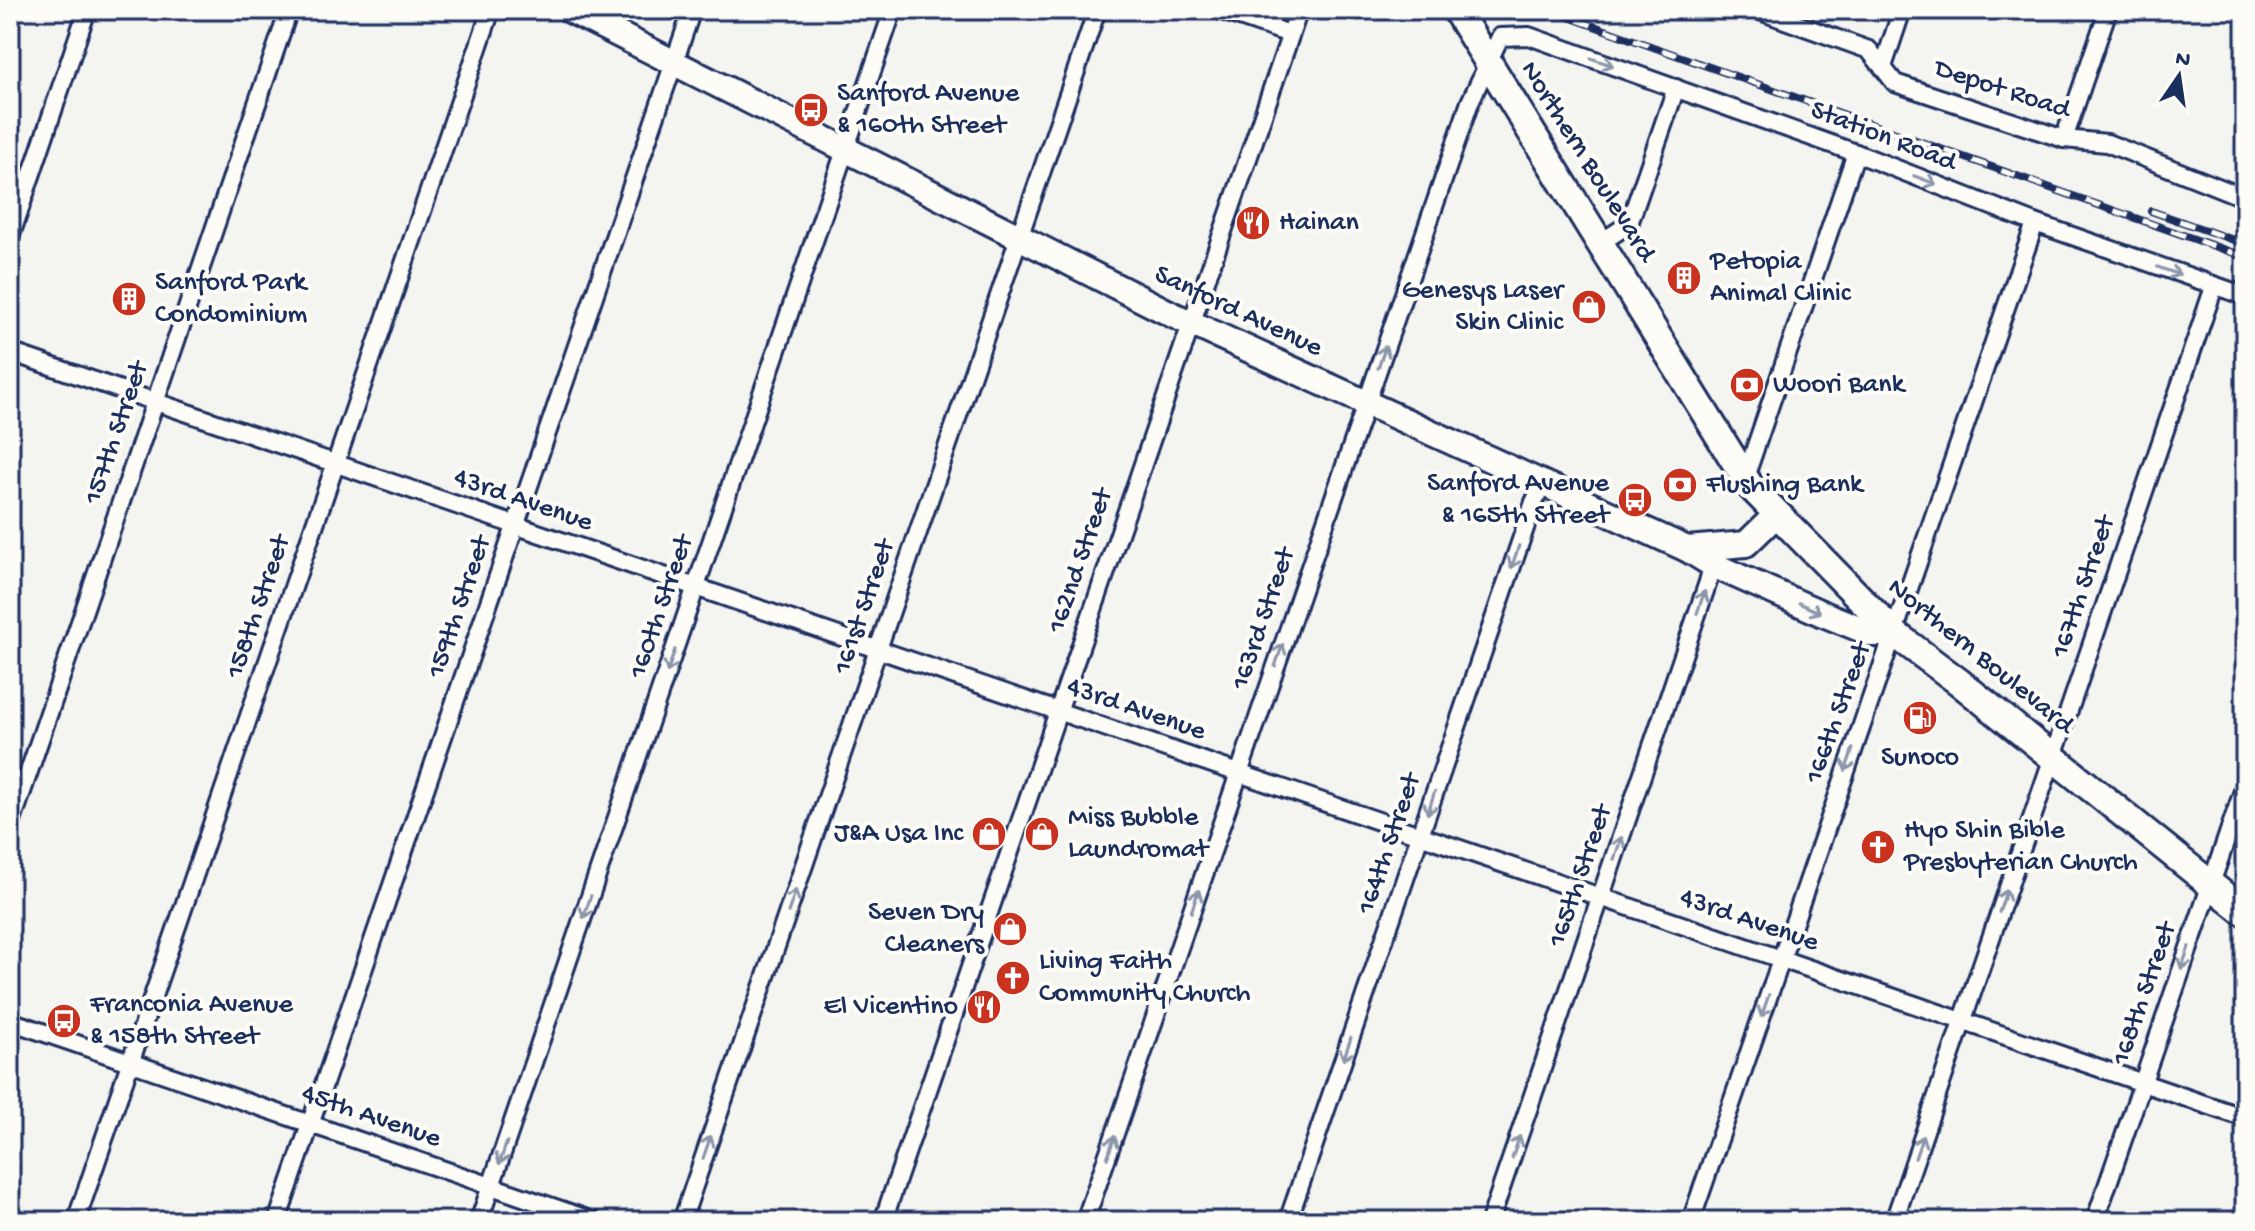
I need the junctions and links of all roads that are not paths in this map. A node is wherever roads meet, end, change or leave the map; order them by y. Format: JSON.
{"nodes":[{"id":1,"x":87,"y":10,"type":"edge"},
{"id":2,"x":289,"y":10,"type":"edge"},
{"id":3,"x":491,"y":10,"type":"edge"},
{"id":4,"x":570,"y":10,"type":"edge"},
{"id":5,"x":692,"y":10,"type":"edge"},
{"id":6,"x":893,"y":10,"type":"edge"},
{"id":7,"x":1097,"y":10,"type":"edge"},
{"id":8,"x":1219,"y":10,"type":"edge"},
{"id":9,"x":1299,"y":10,"type":"edge"},
{"id":10,"x":1456,"y":10,"type":"edge"},
{"id":11,"x":1757,"y":10,"type":"edge"},
{"id":12,"x":1902,"y":10,"type":"edge"},
{"id":13,"x":2108,"y":10,"type":"edge"},
{"id":14,"x":1290,"y":34,"type":"junction"},
{"id":15,"x":1500,"y":37,"type":"joint"},
{"id":16,"x":674,"y":62,"type":"junction"},
{"id":17,"x":1488,"y":63,"type":"junction"},
{"id":18,"x":1883,"y":67,"type":"junction"},
{"id":19,"x":1676,"y":88,"type":"junction"},
{"id":20,"x":2064,"y":139,"type":"junction"},
{"id":21,"x":845,"y":149,"type":"junction"},
{"id":22,"x":1856,"y":153,"type":"junction"},
{"id":23,"x":2244,"y":195,"type":"edge"},
{"id":24,"x":2035,"y":223,"type":"junction"},
{"id":25,"x":10,"y":238,"type":"edge"},
{"id":26,"x":1019,"y":238,"type":"junction"},
{"id":27,"x":1600,"y":243,"type":"junction"},
{"id":28,"x":2214,"y":287,"type":"junction"},
{"id":29,"x":2245,"y":296,"type":"edge"},
{"id":30,"x":1190,"y":323,"type":"junction"},
{"id":31,"x":10,"y":352,"type":"edge"},
{"id":32,"x":155,"y":402,"type":"junction"},
{"id":33,"x":1366,"y":404,"type":"junction"},
{"id":34,"x":335,"y":464,"type":"junction"},
{"id":35,"x":1747,"y":482,"type":"junction"},
{"id":36,"x":1543,"y":484,"type":"junction"},
{"id":37,"x":1777,"y":514,"type":"junction"},
{"id":38,"x":515,"y":526,"type":"junction"},
{"id":39,"x":1714,"y":556,"type":"junction"},
{"id":40,"x":697,"y":588,"type":"junction"},
{"id":41,"x":1895,"y":634,"type":"junction"},
{"id":42,"x":878,"y":650,"type":"junction"},
{"id":43,"x":1058,"y":712,"type":"junction"},
{"id":44,"x":2052,"y":757,"type":"junction"},
{"id":45,"x":1239,"y":773,"type":"junction"},
{"id":46,"x":2245,"y":785,"type":"edge"},
{"id":47,"x":10,"y":827,"type":"edge"},
{"id":48,"x":1421,"y":836,"type":"junction"},
{"id":49,"x":2211,"y":885,"type":"junction"},
{"id":50,"x":1601,"y":898,"type":"junction"},
{"id":51,"x":2245,"y":912,"type":"edge"},
{"id":52,"x":1781,"y":959,"type":"junction"},
{"id":53,"x":10,"y":1021,"type":"edge"},
{"id":54,"x":1962,"y":1021,"type":"junction"},
{"id":55,"x":131,"y":1062,"type":"junction"},
{"id":56,"x":2142,"y":1083,"type":"junction"},
{"id":57,"x":2245,"y":1118,"type":"edge"},
{"id":58,"x":311,"y":1124,"type":"junction"},
{"id":59,"x":491,"y":1186,"type":"junction"},
{"id":60,"x":76,"y":1221,"type":"edge"},
{"id":61,"x":277,"y":1221,"type":"edge"},
{"id":62,"x":479,"y":1221,"type":"edge"},
{"id":63,"x":593,"y":1221,"type":"edge"},
{"id":64,"x":682,"y":1221,"type":"edge"},
{"id":65,"x":883,"y":1221,"type":"edge"},
{"id":66,"x":1085,"y":1221,"type":"edge"},
{"id":67,"x":1288,"y":1221,"type":"edge"},
{"id":68,"x":1490,"y":1221,"type":"edge"},
{"id":69,"x":1691,"y":1221,"type":"edge"},
{"id":70,"x":1894,"y":1221,"type":"edge"},
{"id":71,"x":2095,"y":1221,"type":"edge"}],
"edges":[{"from":1,"to":25,"type":"street"},
{"from":2,"to":32,"type":"street","name":"157th Street"},
{"from":3,"to":34,"type":"street","name":"158th Street"},
{"from":4,"to":16,"type":"street","name":"Sanford Avenue"},
{"from":5,"to":16,"type":"street","name":"159th Street"},
{"from":6,"to":21,"type":"street","name":"160th Street"},
{"from":7,"to":26,"type":"street","name":"161st Street"},
{"from":8,"to":14,"type":"street"},
{"from":9,"to":14,"type":"street","name":"162nd Street"},
{"from":10,"to":17,"type":"main road","name":"Northern Boulevard"},
{"from":11,"to":18,"type":"street","name":"Depot Road"},
{"from":12,"to":18,"type":"street"},
{"from":13,"to":20,"type":"street"},
{"from":14,"to":30,"type":"street","name":"162nd Street"},
{"from":15,"to":17,"type":"street","name":"163rd Street"},
{"from":15,"to":19,"type":"street","name":"Station Road","one_way":true},
{"from":16,"to":21,"type":"street","name":"Sanford Avenue"},
{"from":16,"to":38,"type":"street","name":"159th Street"},
{"from":17,"to":27,"type":"main road","name":"Northern Boulevard"},
{"from":33,"to":17,"type":"street","name":"163rd Street","one_way":true},
{"from":18,"to":20,"type":"street","name":"Depot Road"},
{"from":19,"to":22,"type":"street","name":"Station Road"},
{"from":19,"to":27,"type":"street"},
{"from":20,"to":23,"type":"street","name":"Depot Road"},
{"from":21,"to":26,"type":"street","name":"Sanford Avenue"},
{"from":21,"to":40,"type":"street","name":"160th Street"},
{"from":22,"to":24,"type":"street","name":"Station Road","one_way":true},
{"from":22,"to":35,"type":"street"},
{"from":24,"to":28,"type":"street","name":"Station Road","one_way":true},
{"from":24,"to":41,"type":"street","name":"166th Street"},
{"from":26,"to":30,"type":"street","name":"Sanford Avenue"},
{"from":26,"to":42,"type":"street","name":"161st Street"},
{"from":27,"to":35,"type":"main road","name":"Northern Boulevard"},
{"from":28,"to":29,"type":"street","name":"Station Road"},
{"from":28,"to":44,"type":"street","name":"167th Street"},
{"from":30,"to":33,"type":"street","name":"Sanford Avenue"},
{"from":30,"to":43,"type":"street","name":"162nd Street"},
{"from":31,"to":32,"type":"street","name":"43rd Avenue"},
{"from":32,"to":34,"type":"street","name":"43rd Avenue"},
{"from":32,"to":47,"type":"street","name":"157th Street"},
{"from":33,"to":36,"type":"street","name":"Sanford Avenue"},
{"from":45,"to":33,"type":"street","name":"163rd Street","one_way":true},
{"from":34,"to":38,"type":"street","name":"43rd Avenue"},
{"from":34,"to":55,"type":"street","name":"158th Street"},
{"from":35,"to":37,"type":"main road","name":"Northern Boulevard"},
{"from":36,"to":39,"type":"street","name":"Sanford Avenue"},
{"from":36,"to":48,"type":"street","name":"164th Street","one_way":true},
{"from":37,"to":39,"type":"street"},
{"from":37,"to":41,"type":"main road","name":"Northern Boulevard"},
{"from":38,"to":40,"type":"street","name":"43rd Avenue"},
{"from":38,"to":58,"type":"street","name":"159th Street"},
{"from":39,"to":41,"type":"street","name":"Sanford Avenue","one_way":true},
{"from":50,"to":39,"type":"street","name":"165th Street","one_way":true},
{"from":40,"to":42,"type":"street","name":"43rd Avenue"},
{"from":40,"to":59,"type":"street","name":"160th Street","one_way":true},
{"from":41,"to":44,"type":"main road","name":"Northern Boulevard"},
{"from":41,"to":52,"type":"street","name":"166th Street","one_way":true},
{"from":42,"to":43,"type":"street","name":"43rd Avenue"},
{"from":64,"to":42,"type":"street","name":"161st Street","one_way":true},
{"from":43,"to":45,"type":"street","name":"43rd Avenue"},
{"from":43,"to":65,"type":"street","name":"162nd Street"},
{"from":44,"to":49,"type":"main road","name":"Northern Boulevard"},
{"from":54,"to":44,"type":"street","name":"167th Street","one_way":true},
{"from":45,"to":48,"type":"street","name":"43rd Avenue"},
{"from":66,"to":45,"type":"street","name":"163rd Street","one_way":true},
{"from":46,"to":49,"type":"street","name":"168th Street"},
{"from":48,"to":50,"type":"street","name":"43rd Avenue"},
{"from":48,"to":67,"type":"street","name":"164th Street","one_way":true},
{"from":49,"to":51,"type":"main road","name":"Northern Boulevard"},
{"from":49,"to":56,"type":"street","name":"168th Street","one_way":true},
{"from":50,"to":52,"type":"street","name":"43rd Avenue"},
{"from":68,"to":50,"type":"street","name":"165th Street","one_way":true},
{"from":52,"to":54,"type":"street","name":"43rd Avenue"},
{"from":52,"to":69,"type":"street","name":"166th Street","one_way":true},
{"from":53,"to":55,"type":"street","name":"45th Avenue"},
{"from":54,"to":56,"type":"street","name":"43rd Avenue"},
{"from":70,"to":54,"type":"street","name":"167th Street","one_way":true},
{"from":55,"to":58,"type":"street","name":"45th Avenue"},
{"from":55,"to":60,"type":"street","name":"158th Street"},
{"from":56,"to":57,"type":"street","name":"43rd Avenue"},
{"from":56,"to":71,"type":"street","name":"168th Street"},
{"from":58,"to":59,"type":"street","name":"45th Avenue"},
{"from":58,"to":61,"type":"street","name":"159th Street"},
{"from":59,"to":62,"type":"street","name":"160th Street"},
{"from":59,"to":63,"type":"street","name":"45th Avenue"}]}
